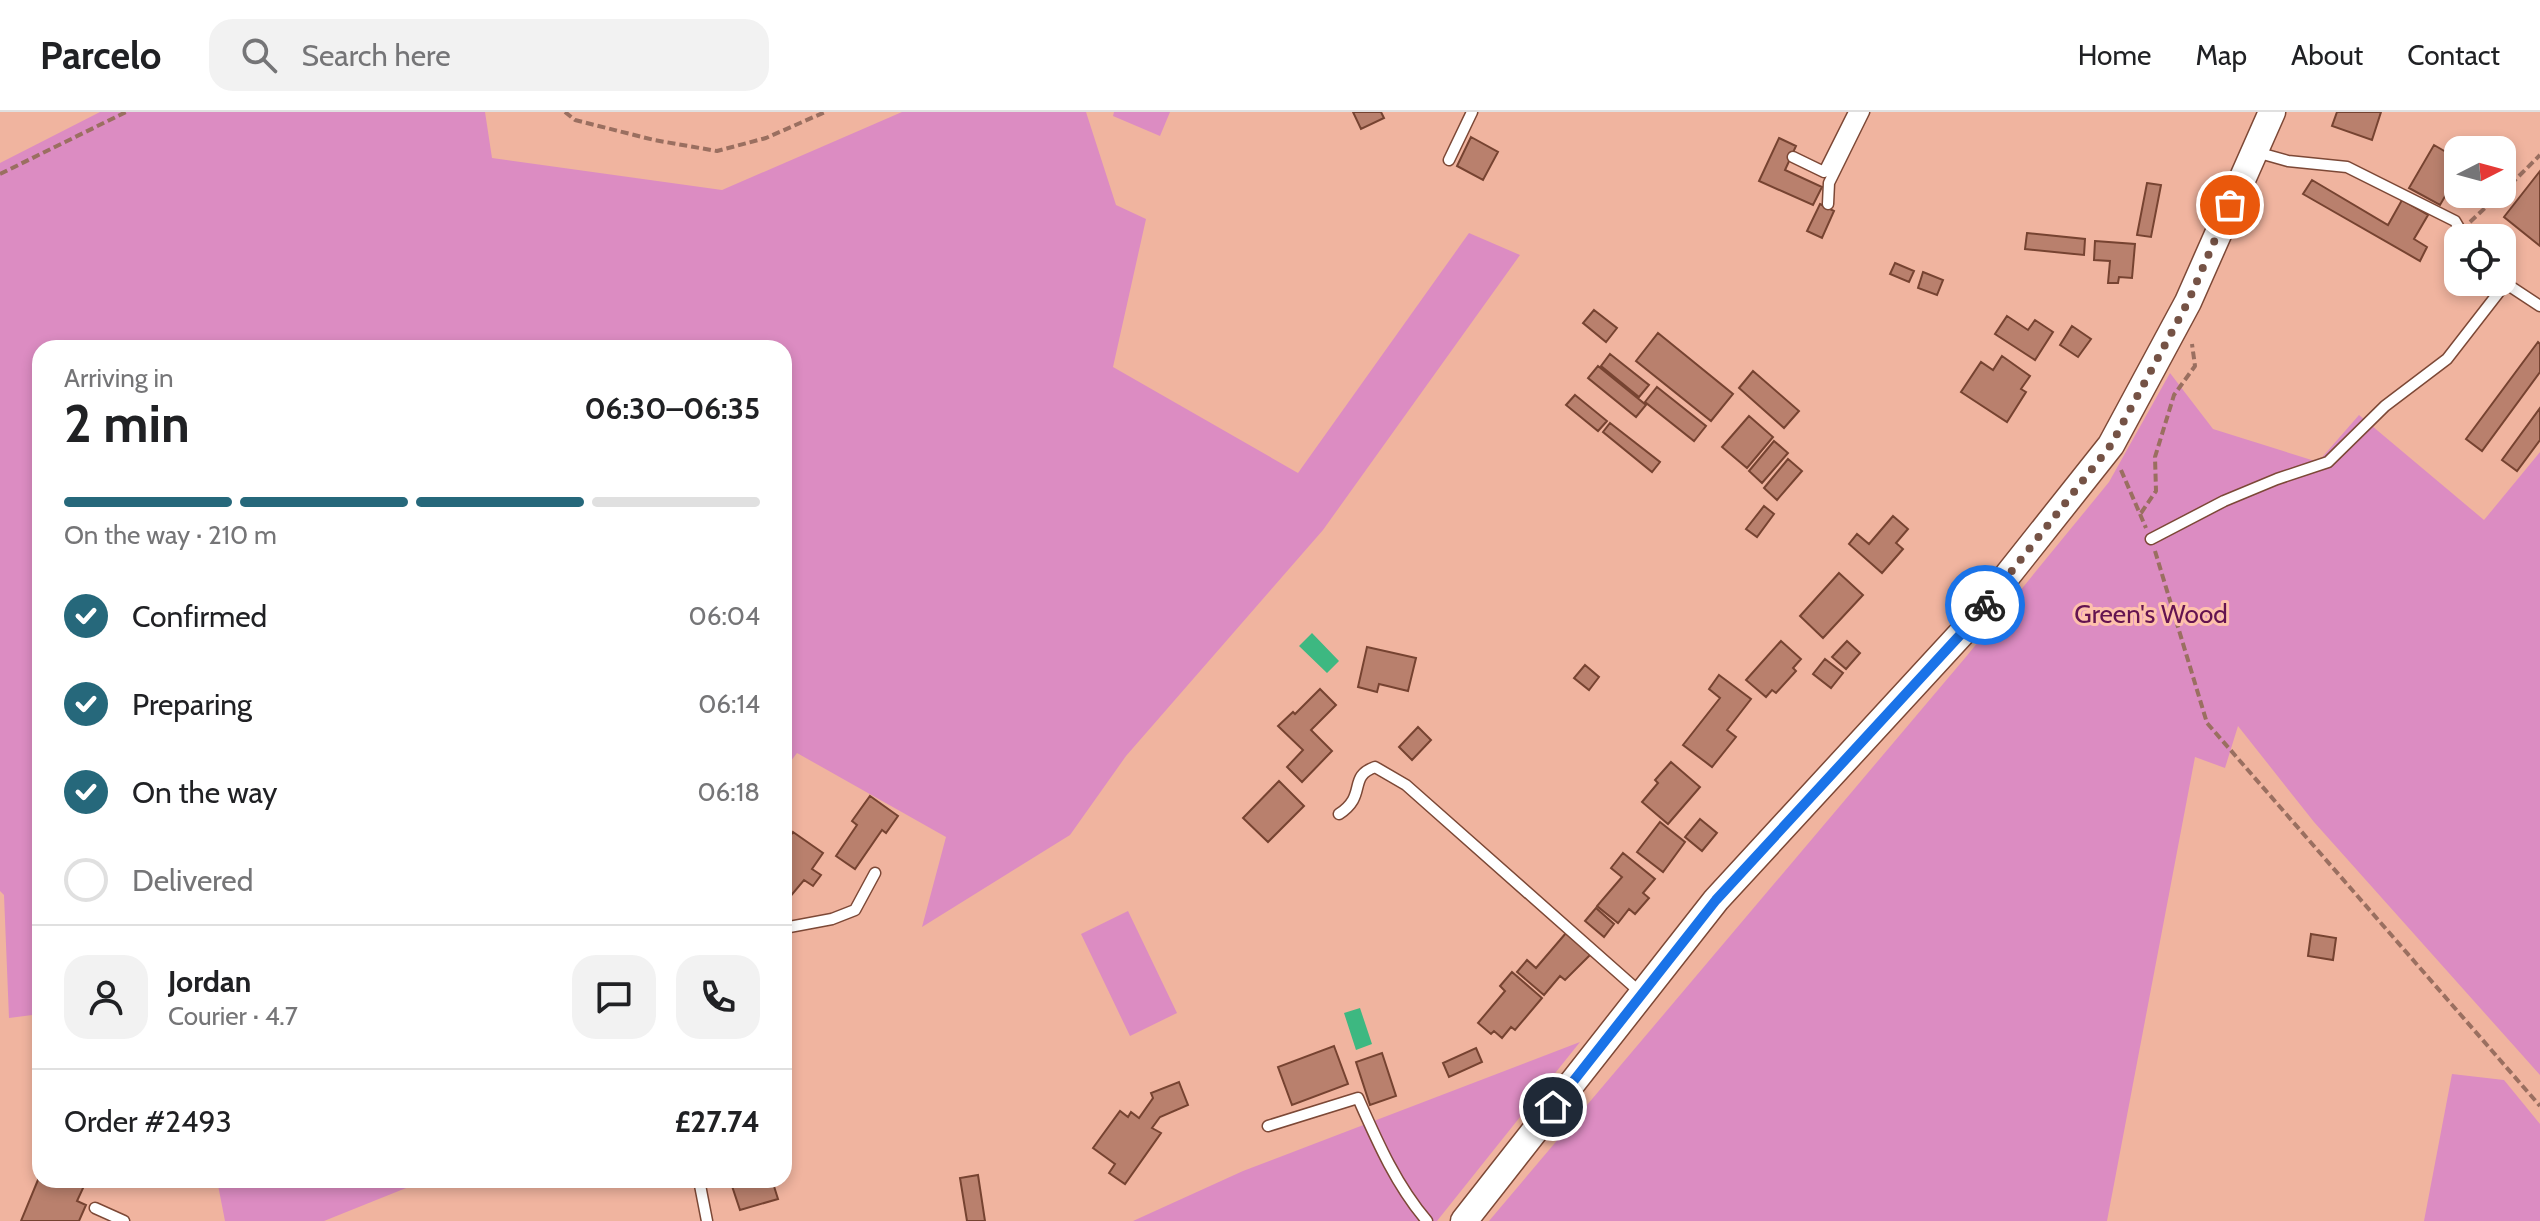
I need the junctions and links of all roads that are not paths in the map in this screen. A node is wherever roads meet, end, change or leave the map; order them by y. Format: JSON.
{"nodes":[{"id":1,"x":1472,"y":112,"type":"edge"},
{"id":2,"x":1854,"y":112,"type":"edge"},
{"id":3,"x":1864,"y":112,"type":"edge"},
{"id":4,"x":2272,"y":112,"type":"edge"},
{"id":5,"x":2254,"y":152,"type":"junction"},
{"id":6,"x":1793,"y":157,"type":"dead end"},
{"id":7,"x":1449,"y":160,"type":"dead end"},
{"id":8,"x":1828,"y":204,"type":"dead end"},
{"id":9,"x":2457,"y":224,"type":"edge"},
{"id":10,"x":2516,"y":290,"type":"edge"},
{"id":11,"x":2494,"y":296,"type":"edge"},
{"id":12,"x":2540,"y":306,"type":"edge"},
{"id":13,"x":2151,"y":539,"type":"road end"},
{"id":14,"x":1339,"y":814,"type":"dead end"},
{"id":15,"x":875,"y":873,"type":"dead end"},
{"id":16,"x":792,"y":926,"type":"edge"},
{"id":17,"x":1642,"y":994,"type":"junction"},
{"id":18,"x":1268,"y":1126,"type":"dead end"},
{"id":19,"x":701,"y":1188,"type":"edge"},
{"id":20,"x":95,"y":1208,"type":"dead end"},
{"id":21,"x":124,"y":1221,"type":"edge"},
{"id":22,"x":707,"y":1221,"type":"edge"},
{"id":23,"x":1427,"y":1221,"type":"edge"},
{"id":24,"x":1464,"y":1221,"type":"edge"}],
"edges":[{"from":1,"to":7,"type":"lane"},
{"from":2,"to":6,"type":"lane"},
{"from":3,"to":8,"type":"lane"},
{"from":4,"to":5,"type":"street"},
{"from":5,"to":9,"type":"lane"},
{"from":5,"to":17,"type":"street"},
{"from":10,"to":12,"type":"lane"},
{"from":11,"to":13,"type":"lane"},
{"from":14,"to":17,"type":"lane"},
{"from":15,"to":16,"type":"lane"},
{"from":17,"to":24,"type":"street"},
{"from":18,"to":23,"type":"lane"},
{"from":19,"to":22,"type":"lane"},
{"from":20,"to":21,"type":"lane"}]}
